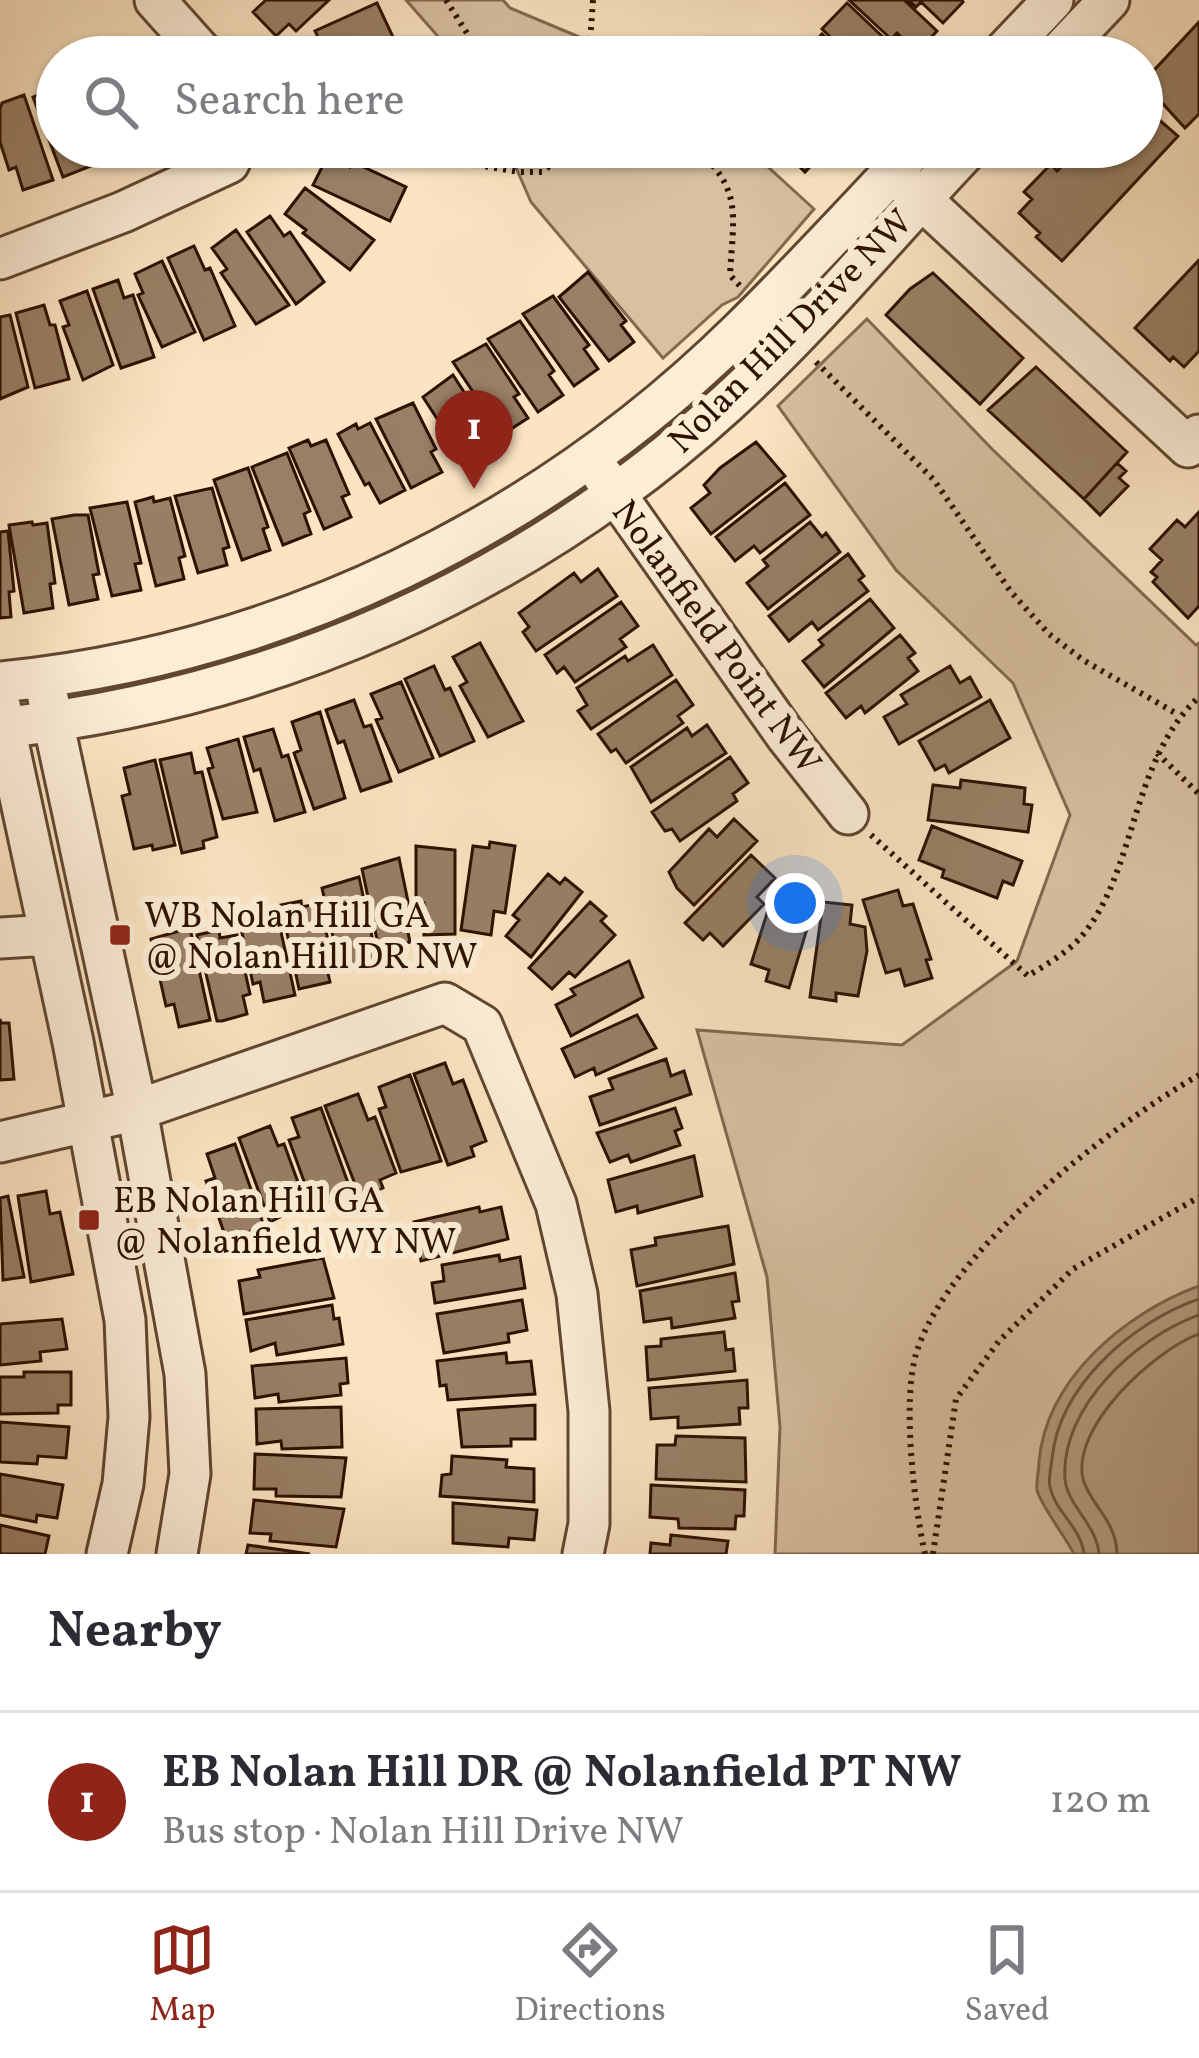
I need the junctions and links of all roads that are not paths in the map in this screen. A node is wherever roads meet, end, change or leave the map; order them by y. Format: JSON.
{"nodes":[{"id":1,"x":155,"y":0,"type":"edge"},
{"id":2,"x":1053,"y":0,"type":"edge"},
{"id":3,"x":1108,"y":0,"type":"edge"},
{"id":4,"x":187,"y":36,"type":"edge"},
{"id":5,"x":1019,"y":36,"type":"edge"},
{"id":6,"x":1075,"y":36,"type":"edge"},
{"id":7,"x":218,"y":168,"type":"edge"},
{"id":8,"x":910,"y":173,"type":"edge"},
{"id":9,"x":0,"y":259,"type":"edge"},
{"id":10,"x":1199,"y":435,"type":"edge"},
{"id":11,"x":588,"y":459,"type":"junction"},
{"id":12,"x":617,"y":494,"type":"junction"},
{"id":13,"x":44,"y":677,"type":"junction"},
{"id":14,"x":0,"y":682,"type":"edge"},
{"id":15,"x":1,"y":720,"type":"edge"},
{"id":16,"x":51,"y":722,"type":"junction"},
{"id":17,"x":848,"y":814,"type":"road end"},
{"id":18,"x":50,"y":935,"type":"junction"},
{"id":19,"x":0,"y":938,"type":"edge"},
{"id":20,"x":137,"y":1110,"type":"junction"},
{"id":21,"x":86,"y":1122,"type":"junction"},
{"id":22,"x":0,"y":1142,"type":"edge"},
{"id":23,"x":107,"y":1554,"type":"edge"},
{"id":24,"x":177,"y":1554,"type":"edge"},
{"id":25,"x":583,"y":1554,"type":"edge"}],
"edges":[{"from":1,"to":4,"type":"street"},
{"from":2,"to":5,"type":"street"},
{"from":3,"to":6,"type":"street"},
{"from":7,"to":9,"type":"street"},
{"from":8,"to":10,"type":"street","name":"Nolan Hill Drive NW"},
{"from":8,"to":11,"type":"street","name":"Nolan Hill Drive NW"},
{"from":8,"to":12,"type":"street","name":"Nolan Hill Drive NW"},
{"from":11,"to":12,"type":"street","name":"Nolanfield Point NW"},
{"from":11,"to":13,"type":"street","name":"Nolan Hill Drive NW"},
{"from":12,"to":16,"type":"street","name":"Nolan Hill Drive NW"},
{"from":12,"to":17,"type":"street","name":"Nolanfield Point NW"},
{"from":13,"to":14,"type":"street","name":"Nolan Hill Drive NW"},
{"from":13,"to":16,"type":"street"},
{"from":15,"to":16,"type":"street","name":"Nolan Hill Drive NW"},
{"from":15,"to":18,"type":"street"},
{"from":16,"to":20,"type":"street"},
{"from":18,"to":19,"type":"street"},
{"from":18,"to":21,"type":"street"},
{"from":20,"to":21,"type":"street"},
{"from":20,"to":24,"type":"street"},
{"from":20,"to":25,"type":"street"},
{"from":21,"to":22,"type":"street"},
{"from":21,"to":23,"type":"street"}]}
